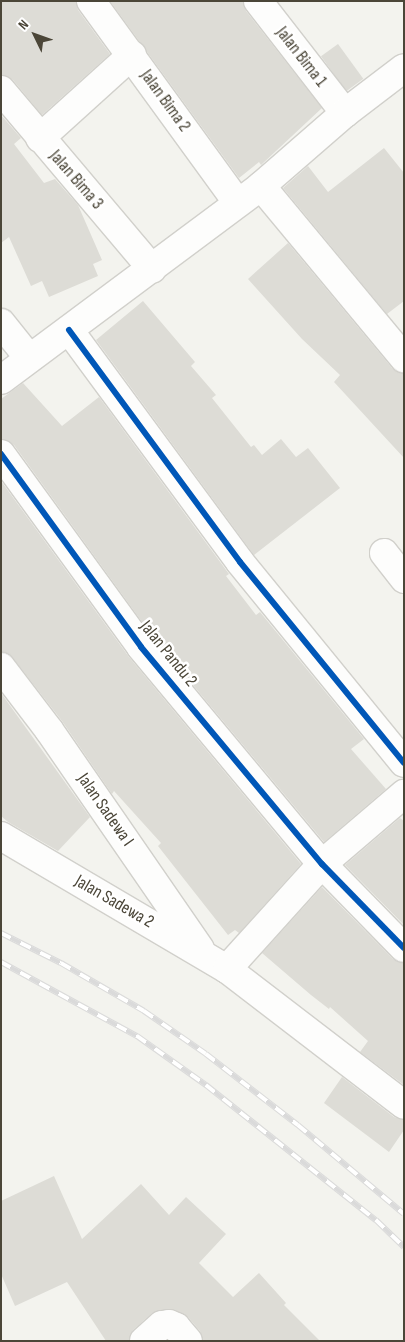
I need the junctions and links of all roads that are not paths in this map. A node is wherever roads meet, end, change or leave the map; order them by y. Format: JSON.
{"nodes":[{"id":1,"x":91,"y":1,"type":"edge"},
{"id":2,"x":258,"y":1,"type":"edge"},
{"id":3,"x":132,"y":55,"type":"junction"},
{"id":4,"x":404,"y":68,"type":"edge"},
{"id":5,"x":1,"y":90,"type":"edge"},
{"id":6,"x":345,"y":113,"type":"junction"},
{"id":7,"x":40,"y":138,"type":"junction"},
{"id":8,"x":261,"y":186,"type":"junction"},
{"id":9,"x":237,"y":202,"type":"junction"},
{"id":10,"x":152,"y":269,"type":"junction"},
{"id":11,"x":1,"y":323,"type":"edge"},
{"id":12,"x":69,"y":330,"type":"junction"},
{"id":13,"x":29,"y":358,"type":"junction"},
{"id":14,"x":404,"y":358,"type":"edge"},
{"id":15,"x":1,"y":380,"type":"edge"},
{"id":16,"x":1,"y":454,"type":"edge"},
{"id":17,"x":384,"y":553,"type":"dead end"},
{"id":18,"x":404,"y":579,"type":"edge"},
{"id":19,"x":1,"y":667,"type":"edge"},
{"id":20,"x":404,"y":763,"type":"edge"},
{"id":21,"x":404,"y":794,"type":"edge"},
{"id":22,"x":1,"y":836,"type":"edge"},
{"id":23,"x":322,"y":864,"type":"junction"},
{"id":24,"x":404,"y":948,"type":"edge"},
{"id":25,"x":216,"y":962,"type":"junction"},
{"id":26,"x":404,"y":1105,"type":"edge"},
{"id":27,"x":144,"y":1341,"type":"edge"},
{"id":28,"x":188,"y":1341,"type":"edge"}],
"edges":[{"from":1,"to":3,"type":"street","name":"Jalan Bima 2"},
{"from":2,"to":6,"type":"street","name":"Jalan Bima 1"},
{"from":3,"to":7,"type":"street"},
{"from":3,"to":9,"type":"street","name":"Jalan Bima 2"},
{"from":4,"to":6,"type":"street"},
{"from":5,"to":7,"type":"street","name":"Jalan Bima 3"},
{"from":6,"to":8,"type":"street"},
{"from":7,"to":10,"type":"street","name":"Jalan Bima 3"},
{"from":8,"to":9,"type":"street"},
{"from":8,"to":14,"type":"street"},
{"from":9,"to":10,"type":"street"},
{"from":10,"to":12,"type":"street"},
{"from":11,"to":13,"type":"street"},
{"from":12,"to":13,"type":"street"},
{"from":12,"to":20,"type":"street"},
{"from":13,"to":15,"type":"street"},
{"from":16,"to":23,"type":"street","name":"Jalan Pandu 2"},
{"from":17,"to":18,"type":"street"},
{"from":19,"to":25,"type":"street","name":"Jalan Sadewa I"},
{"from":21,"to":23,"type":"street"},
{"from":22,"to":25,"type":"street","name":"Jalan Sadewa 2"},
{"from":23,"to":24,"type":"street","name":"Jalan Pandu 2"},
{"from":23,"to":25,"type":"street"},
{"from":25,"to":26,"type":"street"},
{"from":27,"to":28,"type":"street"}]}
